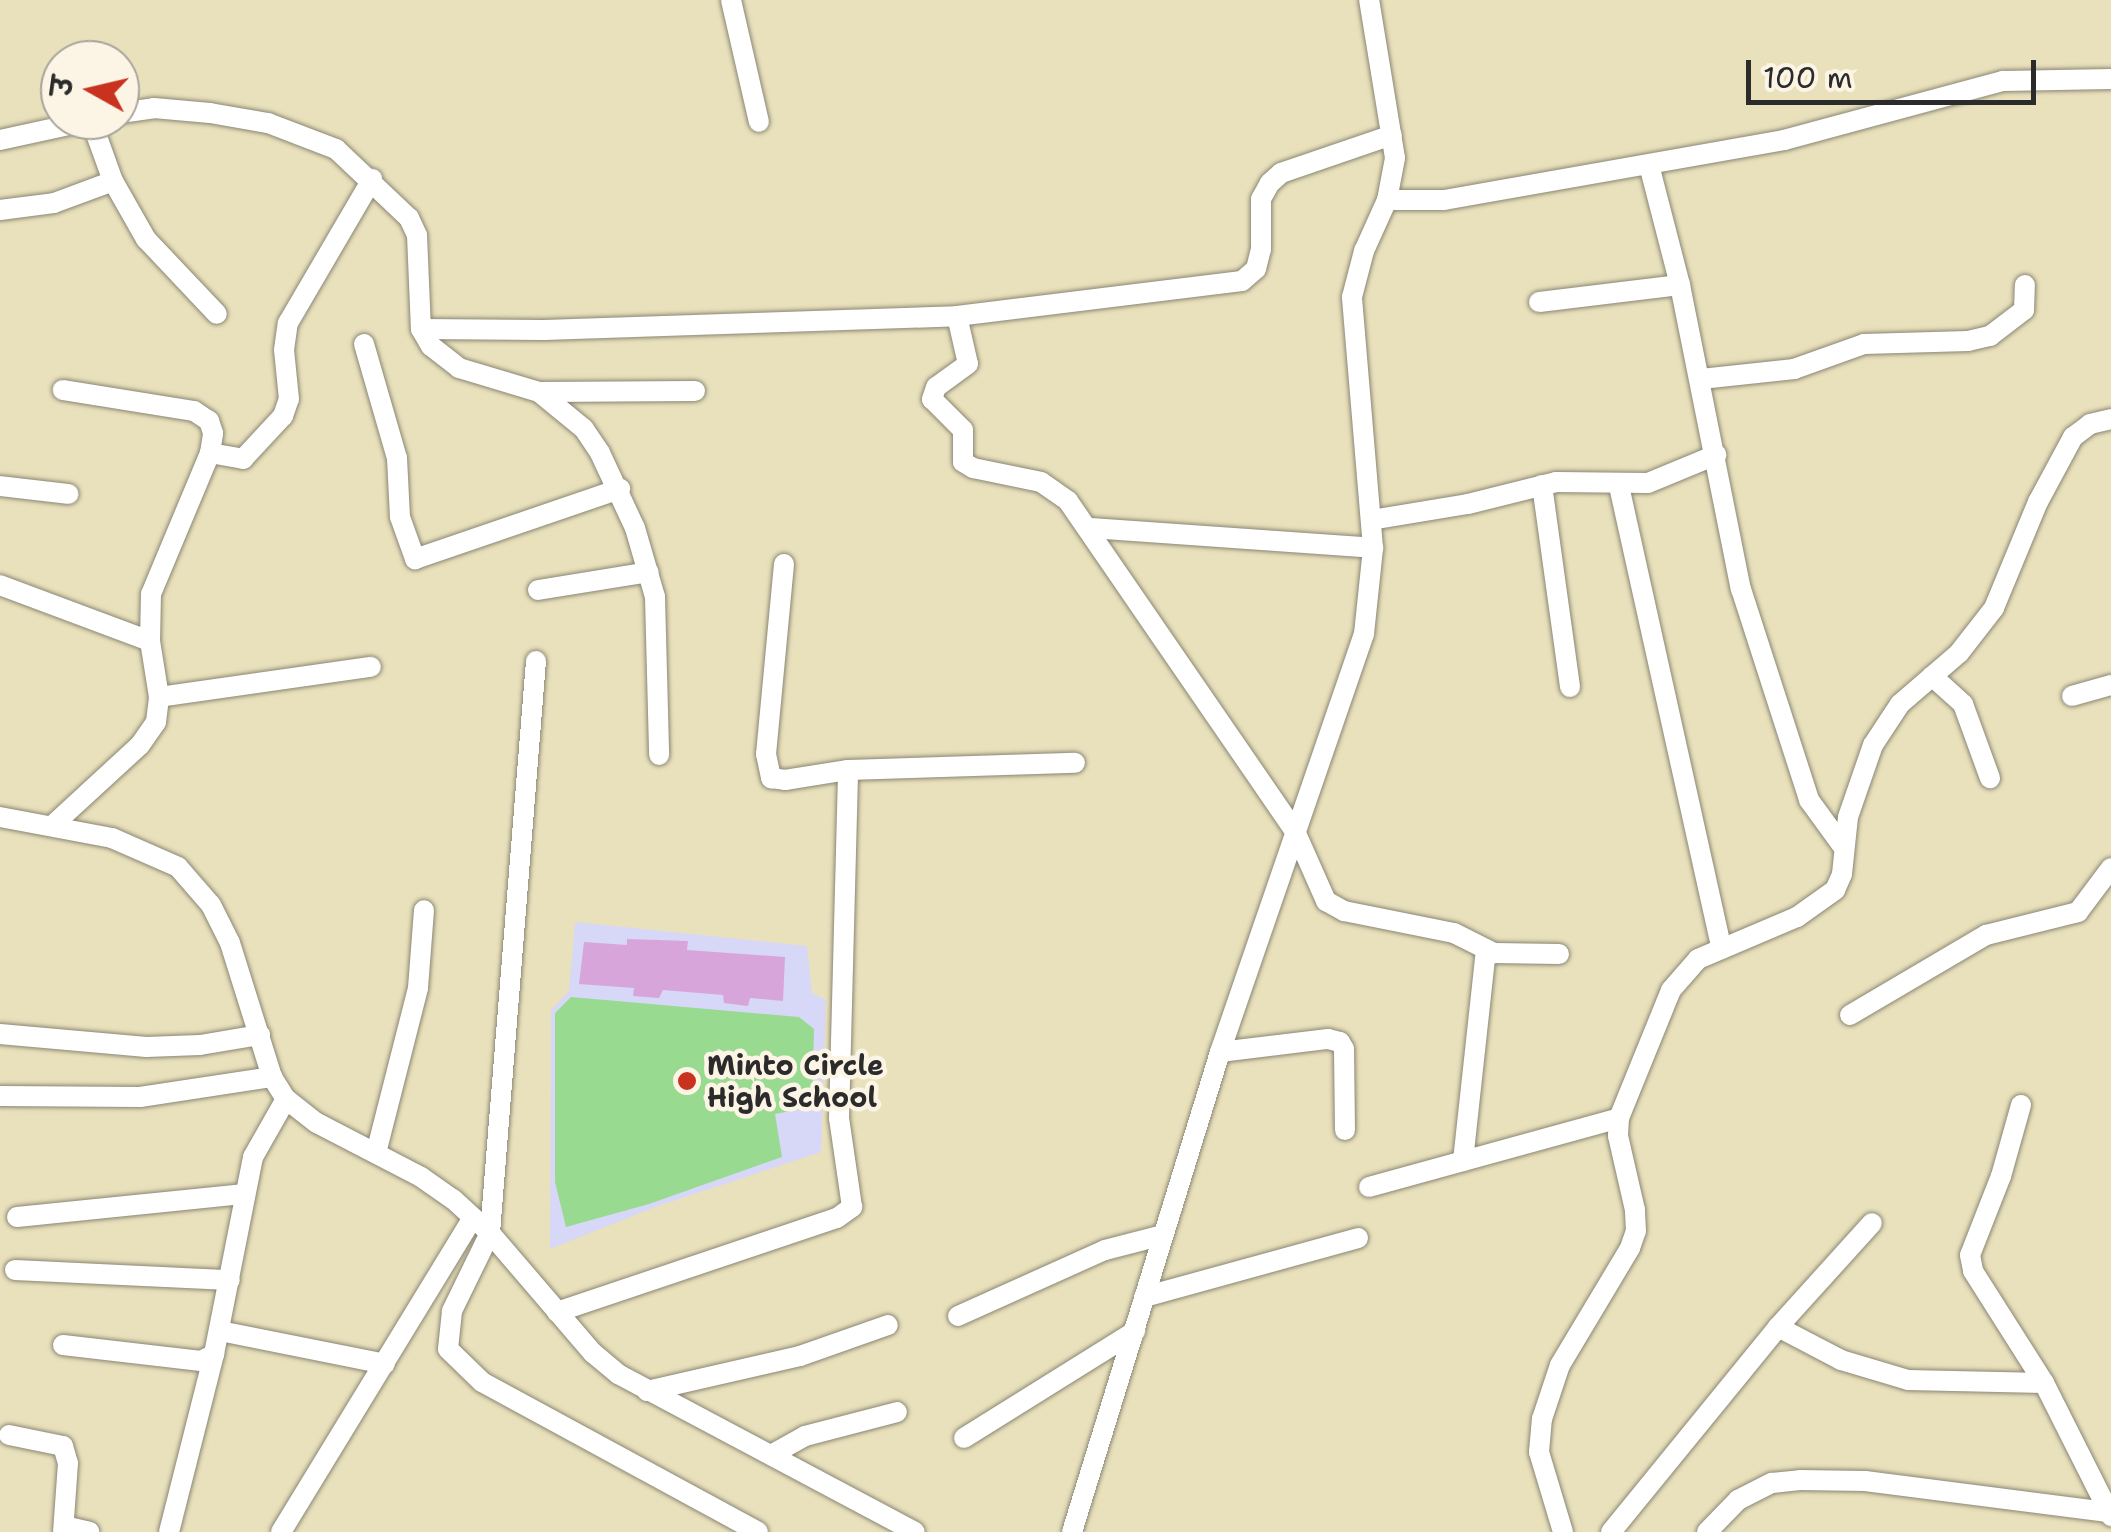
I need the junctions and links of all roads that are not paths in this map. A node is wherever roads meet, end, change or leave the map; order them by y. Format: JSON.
{"nodes":[{"id":1,"x":732,"y":0,"type":"edge"},
{"id":2,"x":1369,"y":0,"type":"edge"},
{"id":3,"x":2111,"y":80,"type":"edge"},
{"id":4,"x":140,"y":112,"type":"edge"},
{"id":5,"x":759,"y":122,"type":"dead end"},
{"id":6,"x":40,"y":131,"type":"edge"},
{"id":7,"x":1392,"y":134,"type":"junction"},
{"id":8,"x":0,"y":140,"type":"edge"},
{"id":9,"x":99,"y":140,"type":"edge"},
{"id":10,"x":1650,"y":165,"type":"junction"},
{"id":11,"x":372,"y":179,"type":"junction"},
{"id":12,"x":114,"y":180,"type":"junction"},
{"id":13,"x":1387,"y":200,"type":"junction"},
{"id":14,"x":0,"y":210,"type":"edge"},
{"id":15,"x":1680,"y":284,"type":"junction"},
{"id":16,"x":2025,"y":285,"type":"dead end"},
{"id":17,"x":1539,"y":302,"type":"dead end"},
{"id":18,"x":218,"y":314,"type":"dead end"},
{"id":19,"x":957,"y":316,"type":"junction"},
{"id":20,"x":421,"y":328,"type":"junction"},
{"id":21,"x":364,"y":344,"type":"dead end"},
{"id":22,"x":1701,"y":379,"type":"junction"},
{"id":23,"x":63,"y":390,"type":"dead end"},
{"id":24,"x":539,"y":392,"type":"junction"},
{"id":25,"x":696,"y":392,"type":"dead end"},
{"id":26,"x":2111,"y":419,"type":"edge"},
{"id":27,"x":210,"y":453,"type":"junction"},
{"id":28,"x":1716,"y":455,"type":"junction"},
{"id":29,"x":1542,"y":485,"type":"junction"},
{"id":30,"x":0,"y":486,"type":"edge"},
{"id":31,"x":1619,"y":486,"type":"junction"},
{"id":32,"x":620,"y":488,"type":"junction"},
{"id":33,"x":70,"y":494,"type":"dead end"},
{"id":34,"x":1371,"y":520,"type":"junction"},
{"id":35,"x":1090,"y":528,"type":"junction"},
{"id":36,"x":1374,"y":548,"type":"junction"},
{"id":37,"x":784,"y":564,"type":"dead end"},
{"id":38,"x":648,"y":572,"type":"junction"},
{"id":39,"x":0,"y":585,"type":"edge"},
{"id":40,"x":538,"y":590,"type":"dead end"},
{"id":41,"x":150,"y":641,"type":"junction"},
{"id":42,"x":536,"y":661,"type":"dead end"},
{"id":43,"x":370,"y":668,"type":"dead end"},
{"id":44,"x":1932,"y":676,"type":"junction"},
{"id":45,"x":2111,"y":685,"type":"edge"},
{"id":46,"x":1570,"y":687,"type":"dead end"},
{"id":47,"x":2072,"y":696,"type":"dead end"},
{"id":48,"x":159,"y":697,"type":"junction"},
{"id":49,"x":659,"y":755,"type":"dead end"},
{"id":50,"x":1075,"y":763,"type":"dead end"},
{"id":51,"x":848,"y":770,"type":"junction"},
{"id":52,"x":1990,"y":778,"type":"dead end"},
{"id":53,"x":0,"y":817,"type":"edge"},
{"id":54,"x":54,"y":824,"type":"junction"},
{"id":55,"x":1295,"y":831,"type":"junction"},
{"id":56,"x":1844,"y":848,"type":"junction"},
{"id":57,"x":2111,"y":868,"type":"edge"},
{"id":58,"x":424,"y":910,"type":"dead end"},
{"id":59,"x":1722,"y":949,"type":"junction"},
{"id":60,"x":1486,"y":950,"type":"junction"},
{"id":61,"x":1559,"y":954,"type":"dead end"},
{"id":62,"x":1850,"y":1015,"type":"dead end"},
{"id":63,"x":0,"y":1034,"type":"edge"},
{"id":64,"x":260,"y":1035,"type":"junction"},
{"id":65,"x":1220,"y":1052,"type":"junction"},
{"id":66,"x":272,"y":1076,"type":"junction"},
{"id":67,"x":0,"y":1096,"type":"edge"},
{"id":68,"x":286,"y":1099,"type":"junction"},
{"id":69,"x":2022,"y":1105,"type":"dead end"},
{"id":70,"x":1619,"y":1118,"type":"junction"},
{"id":71,"x":1345,"y":1130,"type":"dead end"},
{"id":72,"x":376,"y":1153,"type":"junction"},
{"id":73,"x":1462,"y":1160,"type":"junction"},
{"id":74,"x":1370,"y":1188,"type":"dead end"},
{"id":75,"x":245,"y":1194,"type":"junction"},
{"id":76,"x":17,"y":1217,"type":"dead end"},
{"id":77,"x":473,"y":1218,"type":"junction"},
{"id":78,"x":1872,"y":1223,"type":"dead end"},
{"id":79,"x":490,"y":1233,"type":"junction"},
{"id":80,"x":1163,"y":1236,"type":"junction"},
{"id":81,"x":1358,"y":1238,"type":"dead end"},
{"id":82,"x":15,"y":1270,"type":"dead end"},
{"id":83,"x":230,"y":1280,"type":"junction"},
{"id":84,"x":1144,"y":1297,"type":"junction"},
{"id":85,"x":557,"y":1312,"type":"junction"},
{"id":86,"x":958,"y":1316,"type":"dead end"},
{"id":87,"x":888,"y":1325,"type":"dead end"},
{"id":88,"x":1778,"y":1327,"type":"junction"},
{"id":89,"x":220,"y":1331,"type":"junction"},
{"id":90,"x":1135,"y":1331,"type":"junction"},
{"id":91,"x":62,"y":1344,"type":"dead end"},
{"id":92,"x":214,"y":1354,"type":"junction"},
{"id":93,"x":385,"y":1364,"type":"junction"},
{"id":94,"x":2044,"y":1383,"type":"junction"},
{"id":95,"x":647,"y":1391,"type":"junction"},
{"id":96,"x":897,"y":1412,"type":"dead end"},
{"id":97,"x":8,"y":1434,"type":"dead end"},
{"id":98,"x":964,"y":1438,"type":"dead end"},
{"id":99,"x":772,"y":1455,"type":"junction"},
{"id":100,"x":2108,"y":1514,"type":"edge"},
{"id":101,"x":63,"y":1529,"type":"edge"},
{"id":102,"x":89,"y":1532,"type":"edge"},
{"id":103,"x":170,"y":1532,"type":"edge"},
{"id":104,"x":280,"y":1532,"type":"edge"},
{"id":105,"x":758,"y":1532,"type":"edge"},
{"id":106,"x":915,"y":1532,"type":"edge"},
{"id":107,"x":1072,"y":1532,"type":"edge"},
{"id":108,"x":1563,"y":1532,"type":"edge"},
{"id":109,"x":1611,"y":1532,"type":"edge"},
{"id":110,"x":1707,"y":1532,"type":"edge"}],
"edges":[{"from":1,"to":5,"type":"street"},
{"from":2,"to":7,"type":"street"},
{"from":3,"to":10,"type":"street"},
{"from":4,"to":11,"type":"street"},
{"from":6,"to":8,"type":"street"},
{"from":7,"to":13,"type":"street"},
{"from":7,"to":19,"type":"street"},
{"from":9,"to":12,"type":"street"},
{"from":10,"to":13,"type":"street"},
{"from":10,"to":15,"type":"street"},
{"from":11,"to":20,"type":"street"},
{"from":11,"to":27,"type":"street"},
{"from":12,"to":14,"type":"street"},
{"from":12,"to":18,"type":"street"},
{"from":13,"to":34,"type":"street"},
{"from":15,"to":17,"type":"street"},
{"from":15,"to":22,"type":"street"},
{"from":16,"to":22,"type":"street"},
{"from":19,"to":20,"type":"street"},
{"from":19,"to":35,"type":"street"},
{"from":20,"to":24,"type":"street"},
{"from":21,"to":32,"type":"street"},
{"from":22,"to":28,"type":"street"},
{"from":23,"to":27,"type":"street"},
{"from":24,"to":25,"type":"street"},
{"from":24,"to":32,"type":"street"},
{"from":26,"to":44,"type":"street"},
{"from":27,"to":41,"type":"street"},
{"from":28,"to":31,"type":"street"},
{"from":28,"to":56,"type":"street"},
{"from":29,"to":31,"type":"street"},
{"from":29,"to":34,"type":"street"},
{"from":29,"to":46,"type":"street"},
{"from":30,"to":33,"type":"street"},
{"from":31,"to":59,"type":"street"},
{"from":32,"to":38,"type":"street"},
{"from":34,"to":36,"type":"street"},
{"from":35,"to":36,"type":"street"},
{"from":35,"to":55,"type":"street"},
{"from":36,"to":55,"type":"street"},
{"from":37,"to":51,"type":"street"},
{"from":38,"to":40,"type":"street"},
{"from":38,"to":49,"type":"street"},
{"from":39,"to":41,"type":"street"},
{"from":41,"to":48,"type":"street"},
{"from":42,"to":79,"type":"street"},
{"from":43,"to":48,"type":"street"},
{"from":44,"to":52,"type":"street"},
{"from":44,"to":56,"type":"street"},
{"from":45,"to":47,"type":"street"},
{"from":48,"to":54,"type":"street"},
{"from":50,"to":51,"type":"street"},
{"from":51,"to":85,"type":"street"},
{"from":53,"to":54,"type":"street"},
{"from":54,"to":64,"type":"street"},
{"from":55,"to":60,"type":"street"},
{"from":55,"to":65,"type":"street"},
{"from":56,"to":59,"type":"street"},
{"from":57,"to":62,"type":"street"},
{"from":58,"to":72,"type":"street"},
{"from":59,"to":70,"type":"street"},
{"from":60,"to":61,"type":"street"},
{"from":60,"to":73,"type":"street"},
{"from":63,"to":64,"type":"street"},
{"from":64,"to":66,"type":"street"},
{"from":65,"to":71,"type":"street"},
{"from":65,"to":80,"type":"street"},
{"from":66,"to":67,"type":"street"},
{"from":66,"to":68,"type":"street"},
{"from":68,"to":72,"type":"street"},
{"from":68,"to":75,"type":"street"},
{"from":69,"to":94,"type":"street"},
{"from":70,"to":73,"type":"street"},
{"from":70,"to":108,"type":"street"},
{"from":72,"to":77,"type":"street"},
{"from":73,"to":74,"type":"street"},
{"from":75,"to":76,"type":"street"},
{"from":75,"to":83,"type":"street"},
{"from":77,"to":79,"type":"street"},
{"from":77,"to":93,"type":"street"},
{"from":78,"to":88,"type":"street"},
{"from":79,"to":85,"type":"street"},
{"from":79,"to":105,"type":"street"},
{"from":80,"to":84,"type":"street"},
{"from":80,"to":86,"type":"street"},
{"from":81,"to":84,"type":"street"},
{"from":82,"to":83,"type":"street"},
{"from":83,"to":89,"type":"street"},
{"from":84,"to":90,"type":"street"},
{"from":85,"to":95,"type":"street"},
{"from":87,"to":95,"type":"street"},
{"from":88,"to":94,"type":"street"},
{"from":88,"to":109,"type":"street"},
{"from":89,"to":92,"type":"street"},
{"from":89,"to":93,"type":"street"},
{"from":90,"to":98,"type":"street"},
{"from":90,"to":107,"type":"street"},
{"from":91,"to":92,"type":"street"},
{"from":92,"to":103,"type":"street"},
{"from":93,"to":104,"type":"street"},
{"from":94,"to":100,"type":"street"},
{"from":95,"to":99,"type":"street"},
{"from":96,"to":99,"type":"street"},
{"from":97,"to":101,"type":"street"},
{"from":99,"to":106,"type":"street"},
{"from":100,"to":110,"type":"street"},
{"from":101,"to":102,"type":"street"}]}
